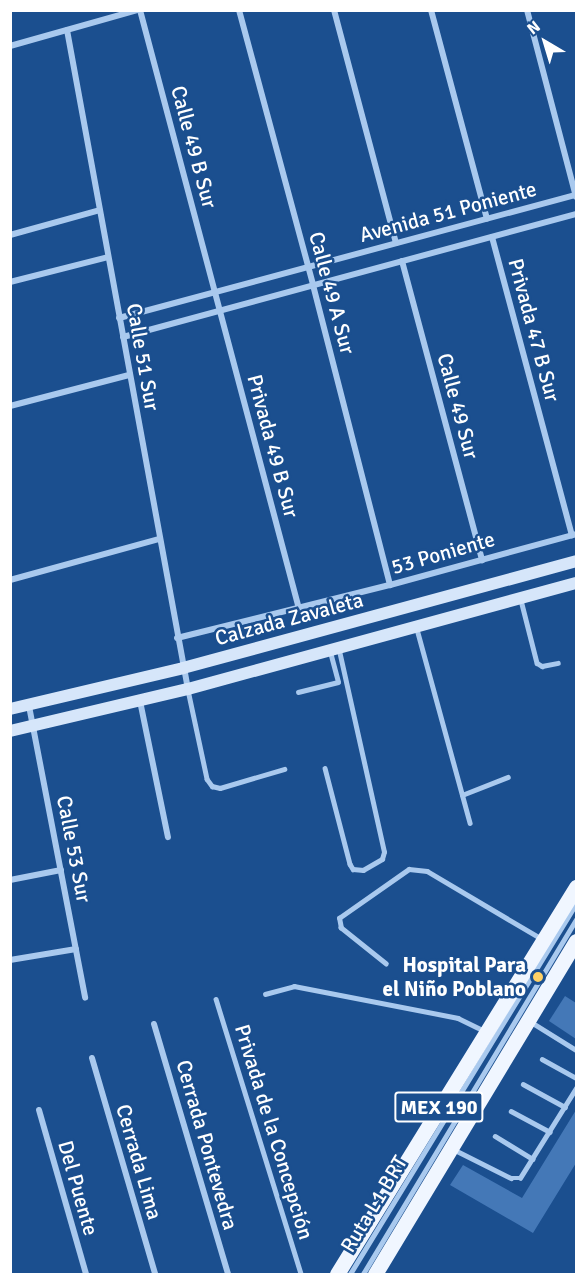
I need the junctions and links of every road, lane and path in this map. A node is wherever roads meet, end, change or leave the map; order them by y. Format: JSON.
{"nodes":[{"id":1,"x":139,"y":10,"type":"edge"},
{"id":2,"x":239,"y":10,"type":"edge"},
{"id":3,"x":334,"y":10,"type":"edge"},
{"id":4,"x":431,"y":10,"type":"edge"},
{"id":5,"x":527,"y":10,"type":"edge"},
{"id":6,"x":67,"y":30,"type":"junction"},
{"id":7,"x":10,"y":46,"type":"edge"},
{"id":8,"x":576,"y":195,"type":"edge"},
{"id":9,"x":100,"y":210,"type":"junction"},
{"id":10,"x":576,"y":214,"type":"edge"},
{"id":11,"x":487,"y":219,"type":"junction"},
{"id":12,"x":10,"y":235,"type":"edge"},
{"id":13,"x":492,"y":237,"type":"junction"},
{"id":14,"x":396,"y":243,"type":"junction"},
{"id":15,"x":108,"y":257,"type":"junction"},
{"id":16,"x":402,"y":261,"type":"junction"},
{"id":17,"x":308,"y":267,"type":"junction"},
{"id":18,"x":10,"y":282,"type":"edge"},
{"id":19,"x":314,"y":285,"type":"junction"},
{"id":20,"x":216,"y":292,"type":"junction"},
{"id":21,"x":220,"y":310,"type":"junction"},
{"id":22,"x":119,"y":318,"type":"junction"},
{"id":23,"x":123,"y":337,"type":"junction"},
{"id":24,"x":129,"y":375,"type":"junction"},
{"id":25,"x":10,"y":406,"type":"edge"},
{"id":26,"x":574,"y":535,"type":"edge"},
{"id":27,"x":159,"y":539,"type":"junction"},
{"id":28,"x":482,"y":560,"type":"junction"},
{"id":29,"x":576,"y":561,"type":"edge"},
{"id":30,"x":10,"y":580,"type":"edge"},
{"id":31,"x":576,"y":583,"type":"edge"},
{"id":32,"x":390,"y":585,"type":"junction"},
{"id":33,"x":520,"y":598,"type":"junction"},
{"id":34,"x":299,"y":609,"type":"junction"},
{"id":35,"x":416,"y":627,"type":"junction"},
{"id":36,"x":177,"y":638,"type":"junction"},
{"id":37,"x":334,"y":649,"type":"junction"},
{"id":38,"x":558,"y":663,"type":"dead end"},
{"id":39,"x":183,"y":668,"type":"junction"},
{"id":40,"x":346,"y":680,"type":"junction"},
{"id":41,"x":338,"y":682,"type":"junction"},
{"id":42,"x":188,"y":689,"type":"junction"},
{"id":43,"x":298,"y":692,"type":"dead end"},
{"id":44,"x":140,"y":701,"type":"junction"},
{"id":45,"x":29,"y":706,"type":"junction"},
{"id":46,"x":10,"y":709,"type":"edge"},
{"id":47,"x":34,"y":726,"type":"junction"},
{"id":48,"x":10,"y":731,"type":"edge"},
{"id":49,"x":325,"y":768,"type":"dead end"},
{"id":50,"x":284,"y":769,"type":"dead end"},
{"id":51,"x":508,"y":777,"type":"dead end"},
{"id":52,"x":462,"y":795,"type":"junction"},
{"id":53,"x":470,"y":823,"type":"dead end"},
{"id":54,"x":168,"y":837,"type":"dead end"},
{"id":55,"x":61,"y":870,"type":"junction"},
{"id":56,"x":10,"y":880,"type":"edge"},
{"id":57,"x":576,"y":887,"type":"edge"},
{"id":58,"x":576,"y":904,"type":"edge"},
{"id":59,"x":576,"y":920,"type":"edge"},
{"id":60,"x":544,"y":940,"type":"junction"},
{"id":61,"x":576,"y":941,"type":"edge"},
{"id":62,"x":76,"y":949,"type":"junction"},
{"id":63,"x":10,"y":960,"type":"edge"},
{"id":64,"x":386,"y":964,"type":"dead end"},
{"id":65,"x":265,"y":994,"type":"dead end"},
{"id":66,"x":85,"y":998,"type":"dead end"},
{"id":67,"x":216,"y":999,"type":"dead end"},
{"id":68,"x":529,"y":1021,"type":"junction"},
{"id":69,"x":154,"y":1024,"type":"dead end"},
{"id":70,"x":486,"y":1032,"type":"junction"},
{"id":71,"x":576,"y":1050,"type":"edge"},
{"id":72,"x":92,"y":1058,"type":"dead end"},
{"id":73,"x":542,"y":1059,"type":"dead end"},
{"id":74,"x":576,"y":1078,"type":"edge"},
{"id":75,"x":523,"y":1084,"type":"dead end"},
{"id":76,"x":576,"y":1088,"type":"edge"},
{"id":77,"x":566,"y":1107,"type":"junction"},
{"id":78,"x":39,"y":1110,"type":"dead end"},
{"id":79,"x":511,"y":1111,"type":"dead end"},
{"id":80,"x":550,"y":1132,"type":"junction"},
{"id":81,"x":495,"y":1136,"type":"dead end"},
{"id":82,"x":452,"y":1149,"type":"junction"},
{"id":83,"x":533,"y":1159,"type":"junction"},
{"id":84,"x":86,"y":1275,"type":"edge"},
{"id":85,"x":155,"y":1275,"type":"edge"},
{"id":86,"x":228,"y":1275,"type":"edge"},
{"id":87,"x":300,"y":1275,"type":"edge"},
{"id":88,"x":337,"y":1275,"type":"edge"},
{"id":89,"x":350,"y":1275,"type":"edge"},
{"id":90,"x":363,"y":1275,"type":"edge"},
{"id":91,"x":375,"y":1275,"type":"edge"}],
"edges":[{"from":1,"to":6,"type":"street"},
{"from":1,"to":20,"type":"street","name":"Calle 49 B Sur"},
{"from":2,"to":17,"type":"street","name":"Calle 49 A Sur"},
{"from":3,"to":14,"type":"street"},
{"from":4,"to":11,"type":"street"},
{"from":5,"to":8,"type":"street"},
{"from":6,"to":7,"type":"street"},
{"from":6,"to":9,"type":"street","name":"Calle 51 Sur"},
{"from":8,"to":11,"type":"street","name":"Avenida 51 Poniente"},
{"from":9,"to":12,"type":"street"},
{"from":9,"to":15,"type":"street","name":"Calle 51 Sur"},
{"from":10,"to":13,"type":"street","name":"Avenida 51 Poniente"},
{"from":11,"to":14,"type":"street","name":"Avenida 51 Poniente"},
{"from":13,"to":16,"type":"street","name":"Avenida 51 Poniente"},
{"from":13,"to":26,"type":"street","name":"Privada 47 B Sur"},
{"from":14,"to":17,"type":"street","name":"Avenida 51 Poniente"},
{"from":15,"to":18,"type":"street"},
{"from":15,"to":22,"type":"street","name":"Calle 51 Sur"},
{"from":16,"to":19,"type":"street","name":"Avenida 51 Poniente"},
{"from":16,"to":28,"type":"street","name":"Calle 49 Sur"},
{"from":17,"to":19,"type":"street","name":"Calle 49 A Sur"},
{"from":17,"to":20,"type":"street","name":"Avenida 51 Poniente"},
{"from":19,"to":21,"type":"street","name":"Avenida 51 Poniente"},
{"from":19,"to":32,"type":"street","name":"Calle 49 A Sur"},
{"from":20,"to":21,"type":"street","name":"Privada 49 B Sur"},
{"from":20,"to":22,"type":"street","name":"Avenida 51 Poniente"},
{"from":21,"to":23,"type":"street","name":"Avenida 51 Poniente"},
{"from":21,"to":34,"type":"street","name":"Privada 49 B Sur"},
{"from":22,"to":23,"type":"street","name":"Calle 51 Sur"},
{"from":23,"to":24,"type":"street","name":"Calle 51 Sur"},
{"from":24,"to":25,"type":"street"},
{"from":24,"to":27,"type":"street","name":"Calle 51 Sur"},
{"from":26,"to":28,"type":"street","name":"53 Poniente"},
{"from":27,"to":30,"type":"street"},
{"from":27,"to":36,"type":"street","name":"Calle 51 Sur"},
{"from":28,"to":32,"type":"street","name":"53 Poniente"},
{"from":29,"to":39,"type":"main road","name":"Calzada Zavaleta"},
{"from":31,"to":33,"type":"main road","name":"Calzada Zavaleta"},
{"from":32,"to":34,"type":"street","name":"53 Poniente"},
{"from":33,"to":35,"type":"main road","name":"Calzada Zavaleta"},
{"from":33,"to":38,"type":"lane"},
{"from":34,"to":36,"type":"street","name":"53 Poniente"},
{"from":35,"to":37,"type":"main road","name":"Calzada Zavaleta"},
{"from":35,"to":52,"type":"lane"},
{"from":36,"to":39,"type":"street","name":"Calle 51 Sur"},
{"from":37,"to":40,"type":"lane"},
{"from":37,"to":41,"type":"lane"},
{"from":37,"to":42,"type":"main road","name":"Calzada Zavaleta"},
{"from":39,"to":42,"type":"street","name":"Calle 51 Sur"},
{"from":39,"to":45,"type":"main road","name":"Calzada Zavaleta"},
{"from":40,"to":41,"type":"lane"},
{"from":40,"to":49,"type":"lane"},
{"from":41,"to":43,"type":"lane"},
{"from":42,"to":44,"type":"main road","name":"Calzada Zavaleta"},
{"from":42,"to":50,"type":"lane"},
{"from":44,"to":47,"type":"main road","name":"Calzada Zavaleta"},
{"from":44,"to":54,"type":"street"},
{"from":45,"to":46,"type":"main road","name":"Calzada Zavaleta"},
{"from":45,"to":47,"type":"street","name":"Calle 53 Sur"},
{"from":47,"to":48,"type":"main road","name":"Calzada Zavaleta"},
{"from":47,"to":55,"type":"street","name":"Calle 53 Sur"},
{"from":51,"to":52,"type":"lane"},
{"from":52,"to":53,"type":"lane"},
{"from":55,"to":56,"type":"street"},
{"from":55,"to":62,"type":"street","name":"Calle 53 Sur"},
{"from":57,"to":60,"type":"main road","number":"MEX 190"},
{"from":58,"to":89,"type":"lane","name":"Ruta L1 BRT"},
{"from":59,"to":90,"type":"lane","name":"Ruta L1 BRT"},
{"from":60,"to":64,"type":"lane"},
{"from":60,"to":70,"type":"main road","number":"MEX 190"},
{"from":61,"to":68,"type":"main road","number":"MEX 190"},
{"from":62,"to":63,"type":"street"},
{"from":62,"to":66,"type":"street","name":"Calle 53 Sur"},
{"from":65,"to":70,"type":"lane"},
{"from":67,"to":87,"type":"lane","name":"Privada de la Concepción"},
{"from":68,"to":71,"type":"lane"},
{"from":68,"to":82,"type":"main road","number":"MEX 190"},
{"from":69,"to":86,"type":"street","name":"Cerrada Pontevedra"},
{"from":70,"to":88,"type":"main road","number":"MEX 190"},
{"from":72,"to":85,"type":"street","name":"Cerrada Lima"},
{"from":73,"to":74,"type":"lane"},
{"from":75,"to":77,"type":"lane"},
{"from":76,"to":77,"type":"lane"},
{"from":77,"to":80,"type":"lane"},
{"from":78,"to":84,"type":"street","name":"Del Puente"},
{"from":79,"to":80,"type":"lane"},
{"from":80,"to":83,"type":"lane"},
{"from":81,"to":83,"type":"lane"},
{"from":82,"to":83,"type":"lane"},
{"from":82,"to":91,"type":"main road","number":"MEX 190"}]}
